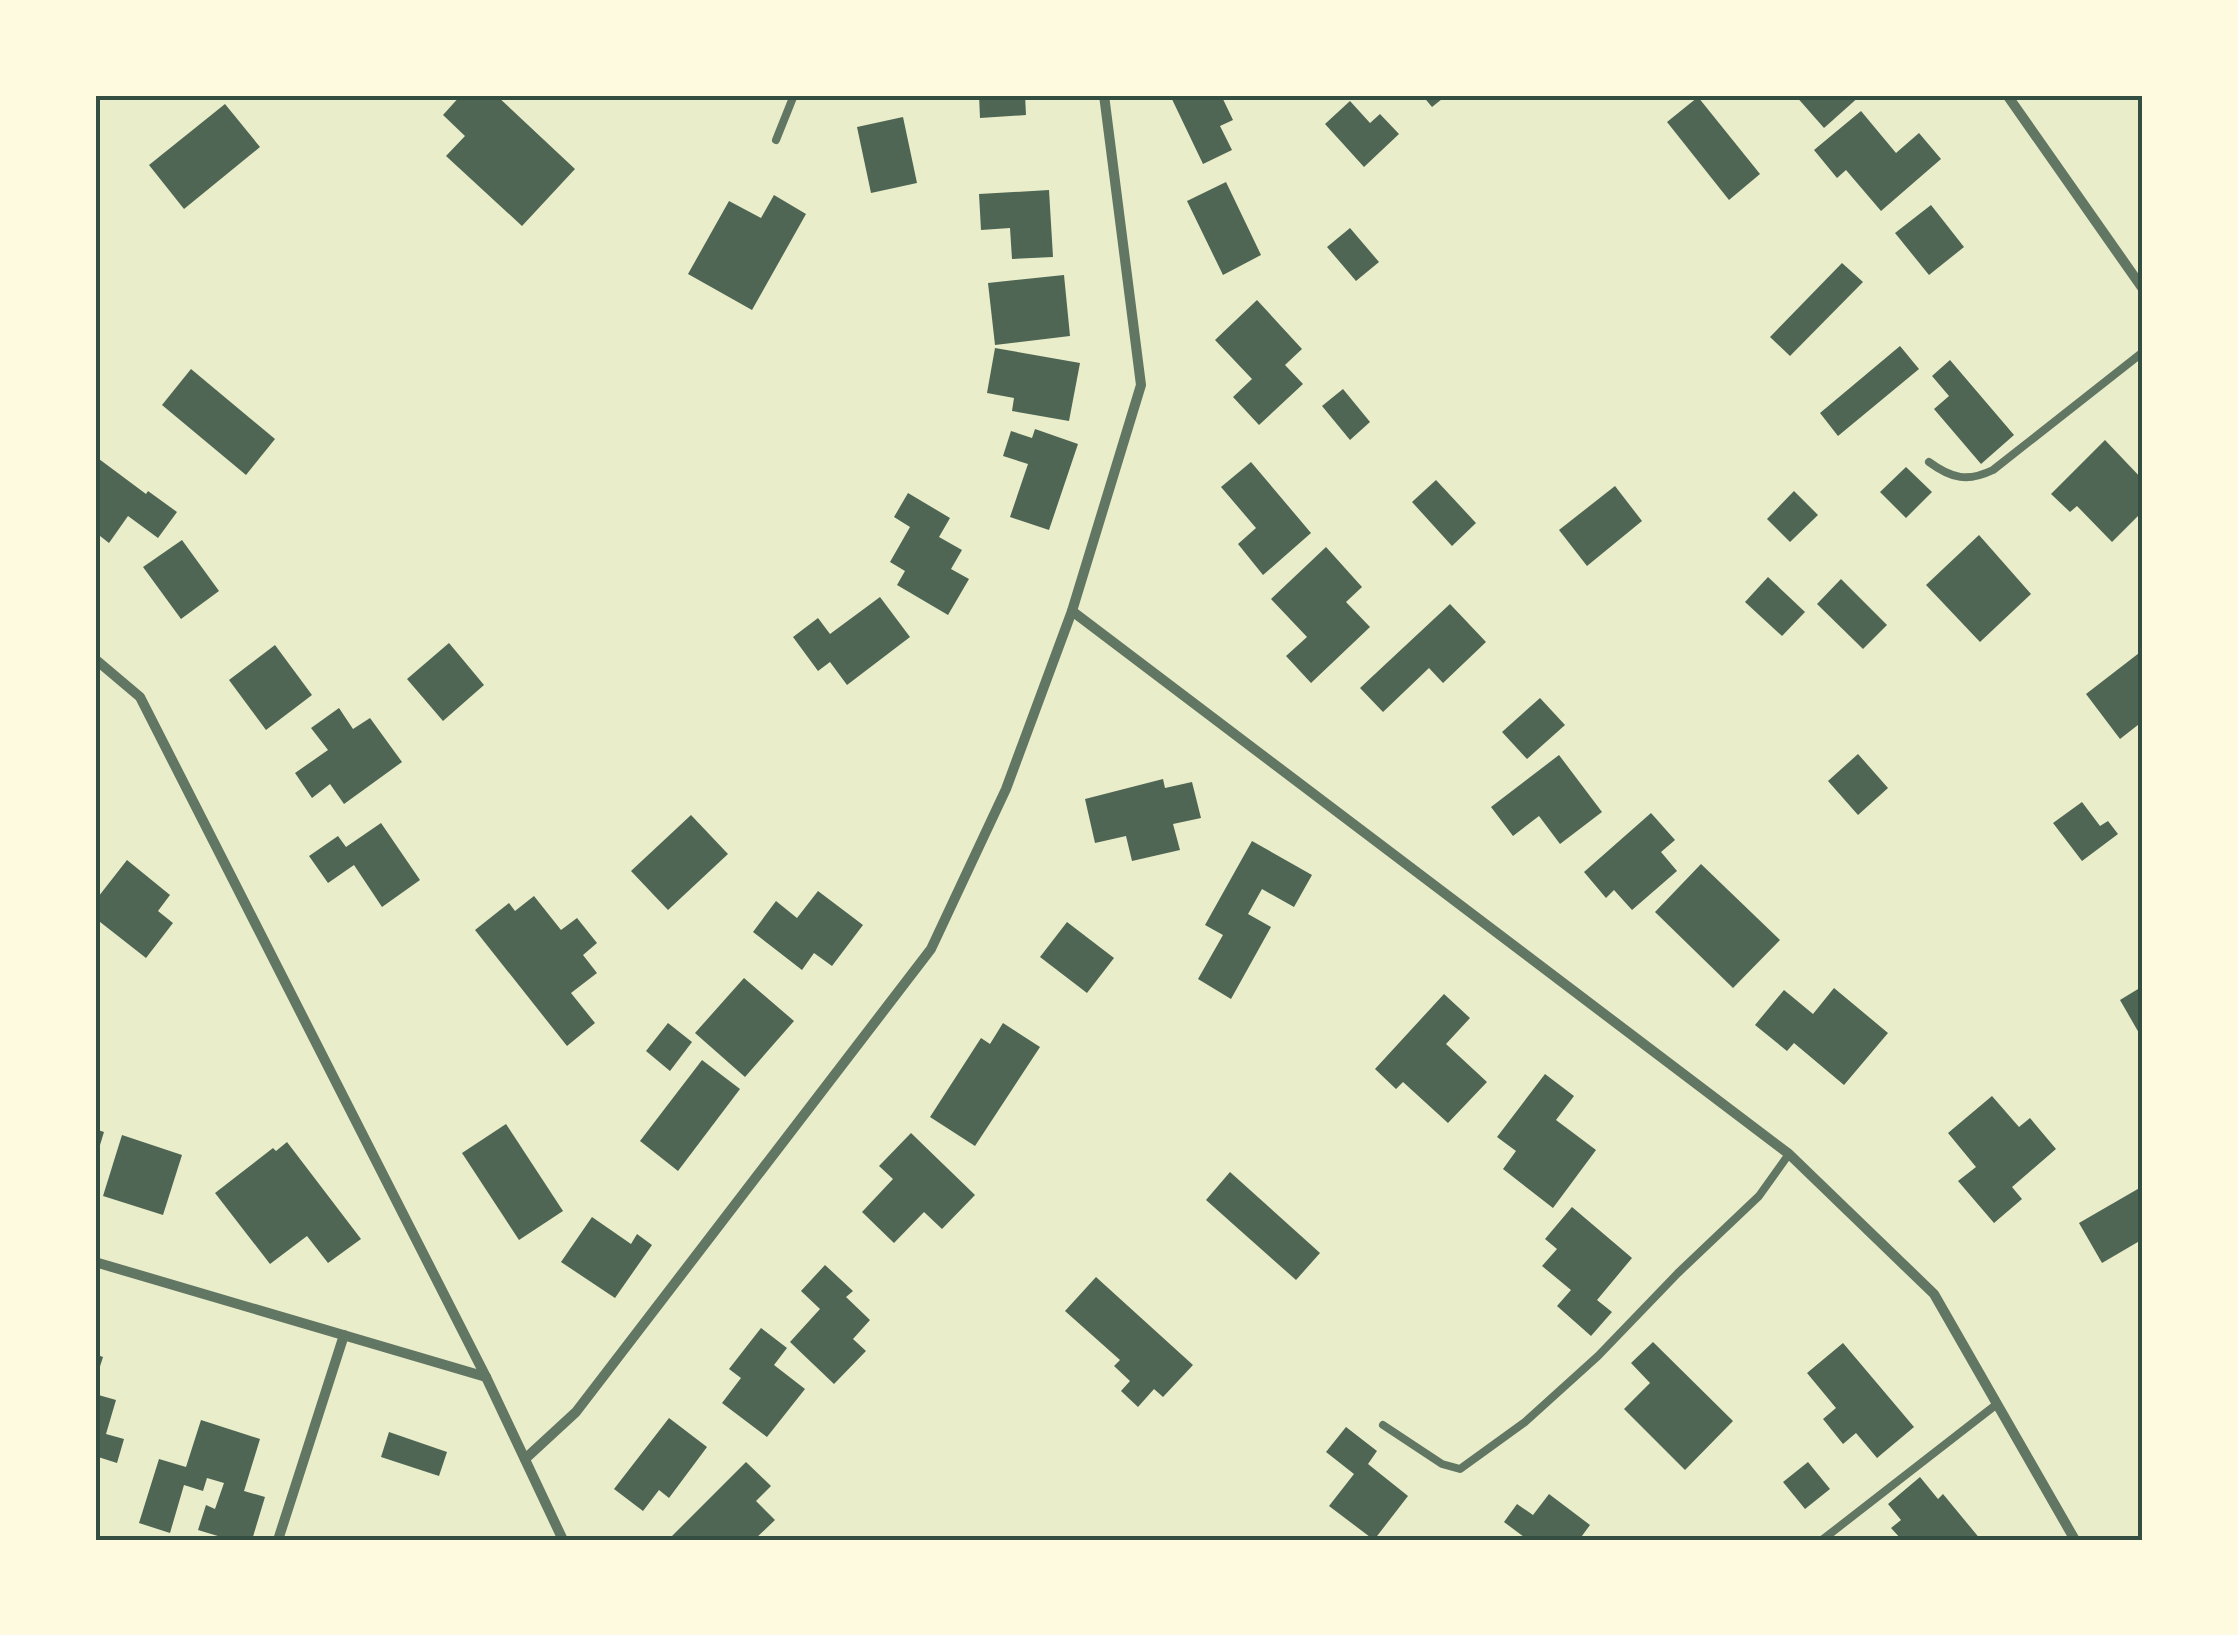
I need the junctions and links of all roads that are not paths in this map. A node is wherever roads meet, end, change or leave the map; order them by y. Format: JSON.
{"nodes":[{"id":1,"x":794,"y":95,"type":"edge"},
{"id":2,"x":1104,"y":95,"type":"edge"},
{"id":3,"x":2006,"y":95,"type":"edge"},
{"id":4,"x":776,"y":140,"type":"dead end"},
{"id":5,"x":2143,"y":289,"type":"edge"},
{"id":6,"x":2143,"y":352,"type":"edge"},
{"id":7,"x":1929,"y":462,"type":"dead end"},
{"id":8,"x":1072,"y":611,"type":"junction"},
{"id":9,"x":95,"y":658,"type":"edge"},
{"id":10,"x":1789,"y":1154,"type":"junction"},
{"id":11,"x":95,"y":1262,"type":"edge"},
{"id":12,"x":344,"y":1335,"type":"junction"},
{"id":13,"x":486,"y":1377,"type":"junction"},
{"id":14,"x":1997,"y":1404,"type":"junction"},
{"id":15,"x":1383,"y":1425,"type":"dead end"},
{"id":16,"x":525,"y":1459,"type":"junction"},
{"id":17,"x":278,"y":1540,"type":"edge"},
{"id":18,"x":563,"y":1540,"type":"edge"},
{"id":19,"x":1822,"y":1540,"type":"edge"},
{"id":20,"x":2075,"y":1540,"type":"edge"}],
"edges":[{"from":1,"to":4,"type":"lane"},
{"from":2,"to":8,"type":"street"},
{"from":3,"to":5,"type":"street"},
{"from":6,"to":7,"type":"lane"},
{"from":8,"to":10,"type":"street"},
{"from":8,"to":16,"type":"street"},
{"from":9,"to":13,"type":"street"},
{"from":10,"to":14,"type":"street"},
{"from":10,"to":15,"type":"lane"},
{"from":11,"to":12,"type":"street"},
{"from":12,"to":13,"type":"street"},
{"from":12,"to":17,"type":"street"},
{"from":13,"to":16,"type":"street"},
{"from":14,"to":19,"type":"lane"},
{"from":14,"to":20,"type":"street"},
{"from":16,"to":18,"type":"street"}]}
